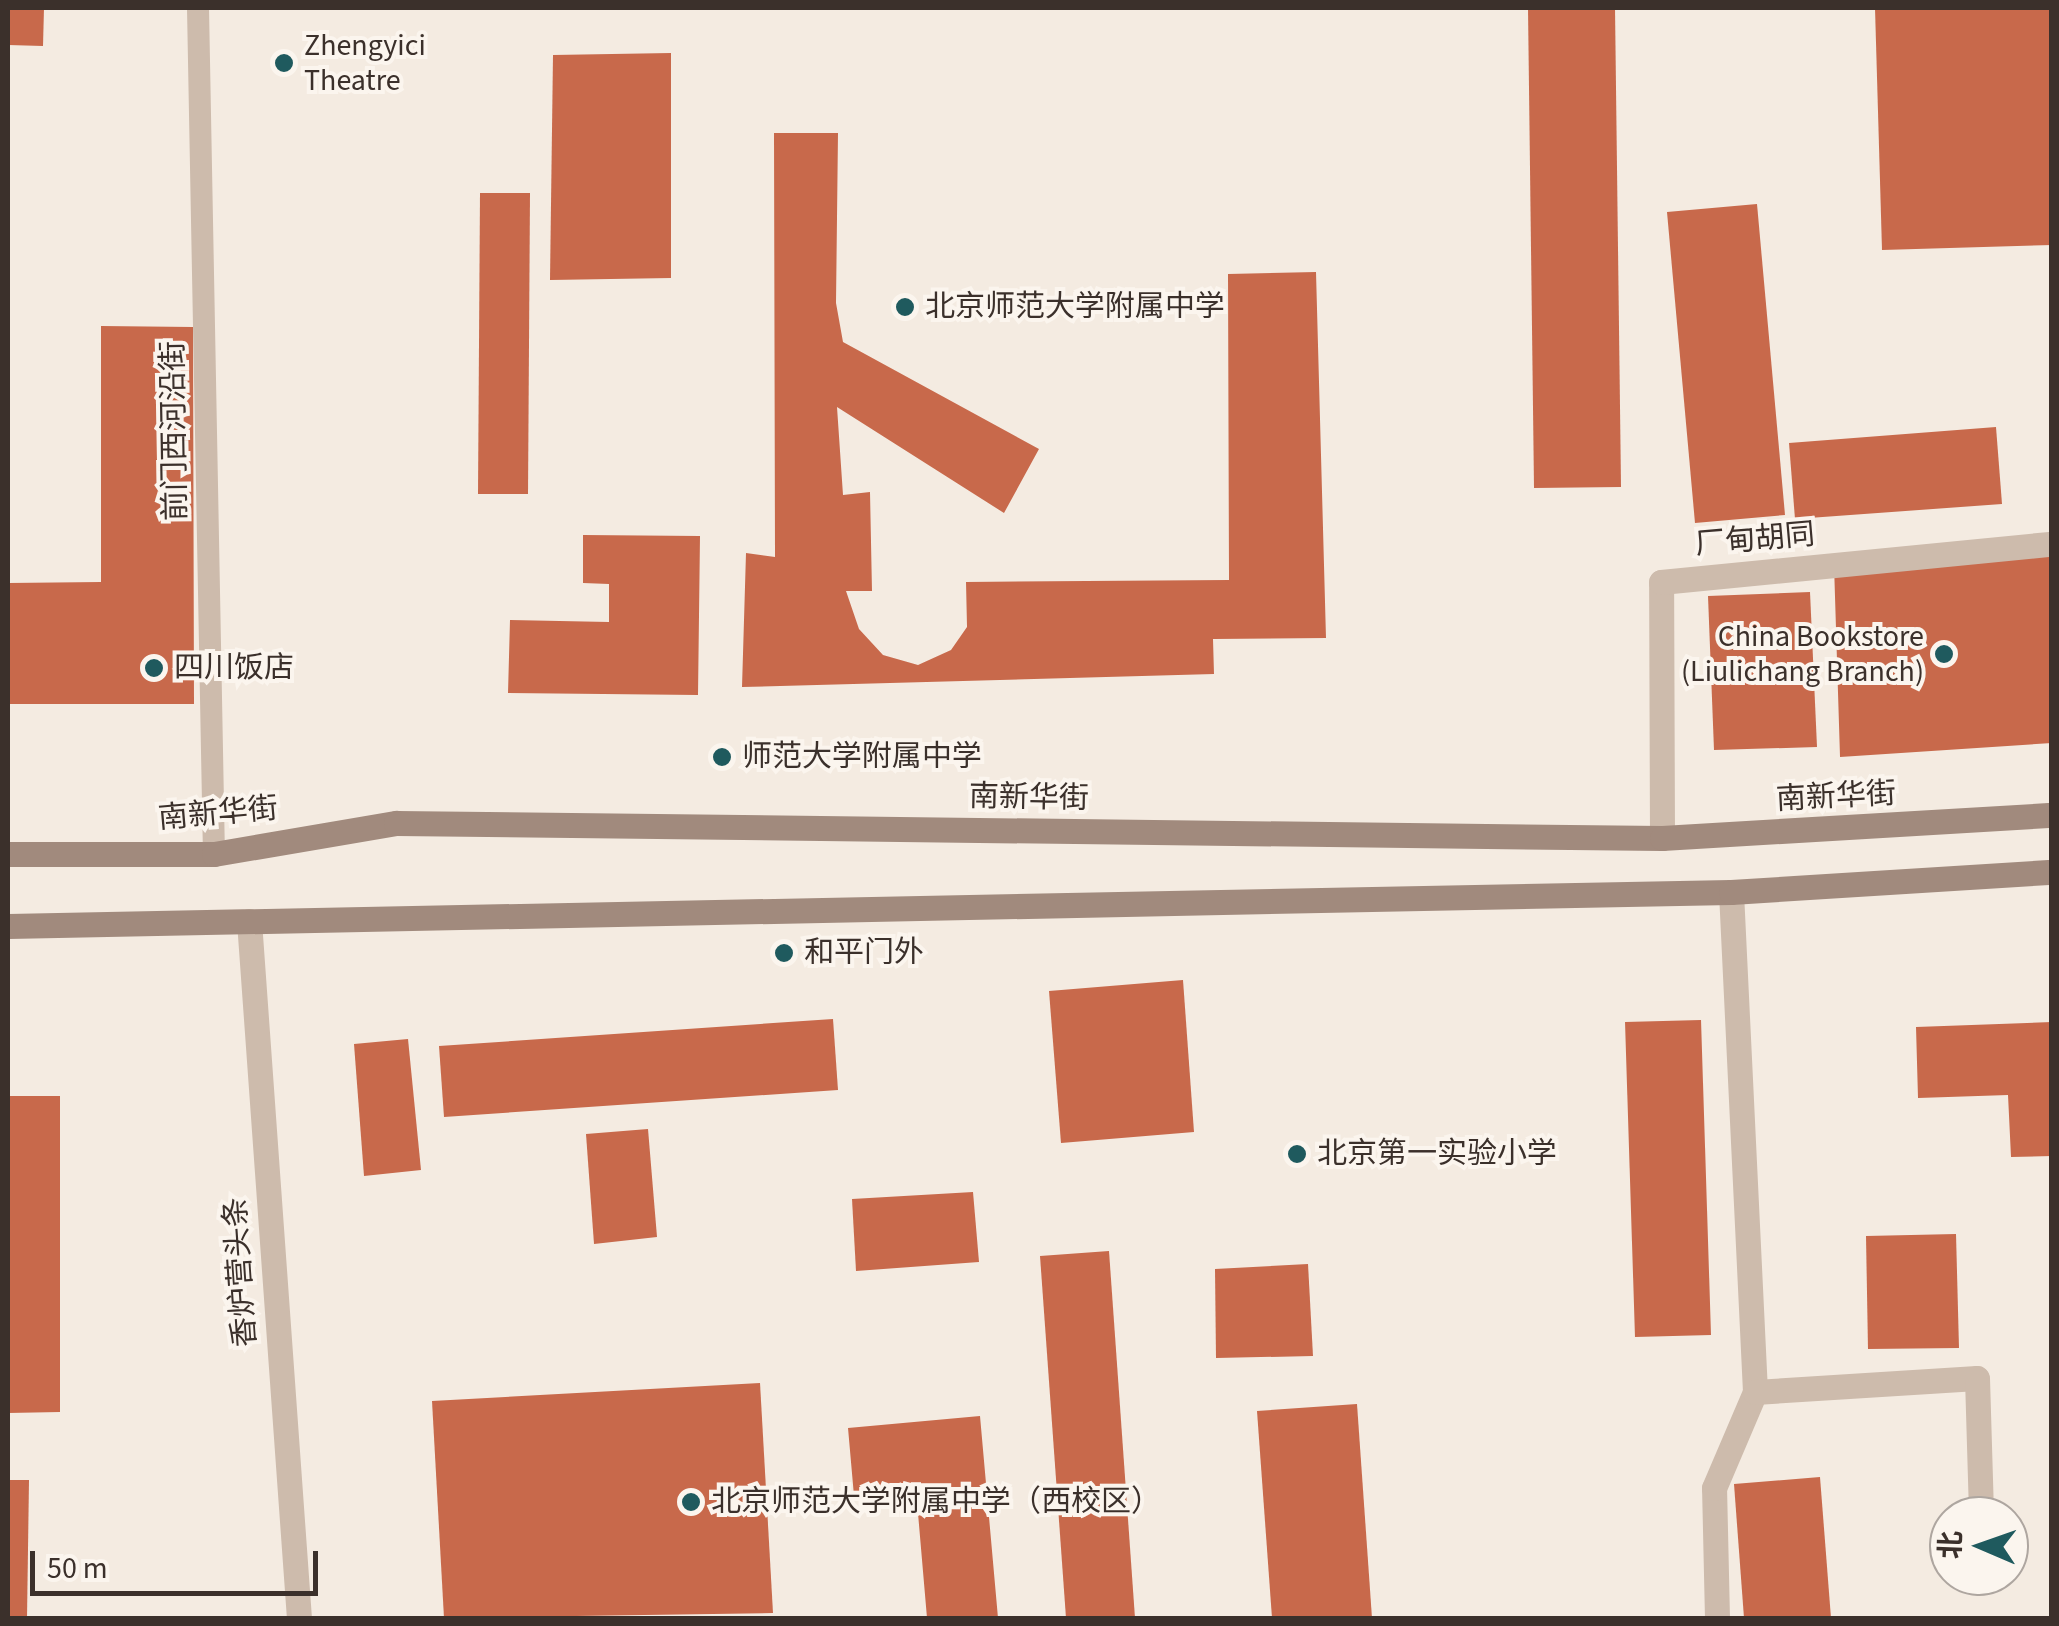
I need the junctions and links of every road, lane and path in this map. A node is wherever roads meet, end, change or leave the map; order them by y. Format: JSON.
{"nodes":[{"id":1,"x":198,"y":8,"type":"edge"},
{"id":2,"x":2052,"y":544,"type":"edge"},
{"id":3,"x":2052,"y":815,"type":"edge"},
{"id":4,"x":1662,"y":838,"type":"junction"},
{"id":5,"x":8,"y":854,"type":"edge"},
{"id":6,"x":214,"y":854,"type":"junction"},
{"id":7,"x":2052,"y":872,"type":"edge"},
{"id":8,"x":1731,"y":892,"type":"junction"},
{"id":9,"x":249,"y":921,"type":"junction"},
{"id":10,"x":8,"y":926,"type":"edge"},
{"id":11,"x":1755,"y":1392,"type":"junction"},
{"id":12,"x":1980,"y":1496,"type":"edge"},
{"id":13,"x":299,"y":1618,"type":"edge"},
{"id":14,"x":1717,"y":1618,"type":"edge"}],
"edges":[{"from":1,"to":6,"type":"lane","name":"前门西河沿街"},
{"from":2,"to":4,"type":"street","name":"厂甸胡同"},
{"from":3,"to":4,"type":"main road","name":"南新华街"},
{"from":4,"to":6,"type":"main road","name":"南新华街"},
{"from":5,"to":6,"type":"main road","name":"南新华街"},
{"from":7,"to":8,"type":"main road"},
{"from":8,"to":9,"type":"main road"},
{"from":8,"to":11,"type":"street"},
{"from":9,"to":10,"type":"main road"},
{"from":9,"to":13,"type":"street","name":"香炉营头条"},
{"from":11,"to":12,"type":"street"},
{"from":11,"to":14,"type":"street"}]}
